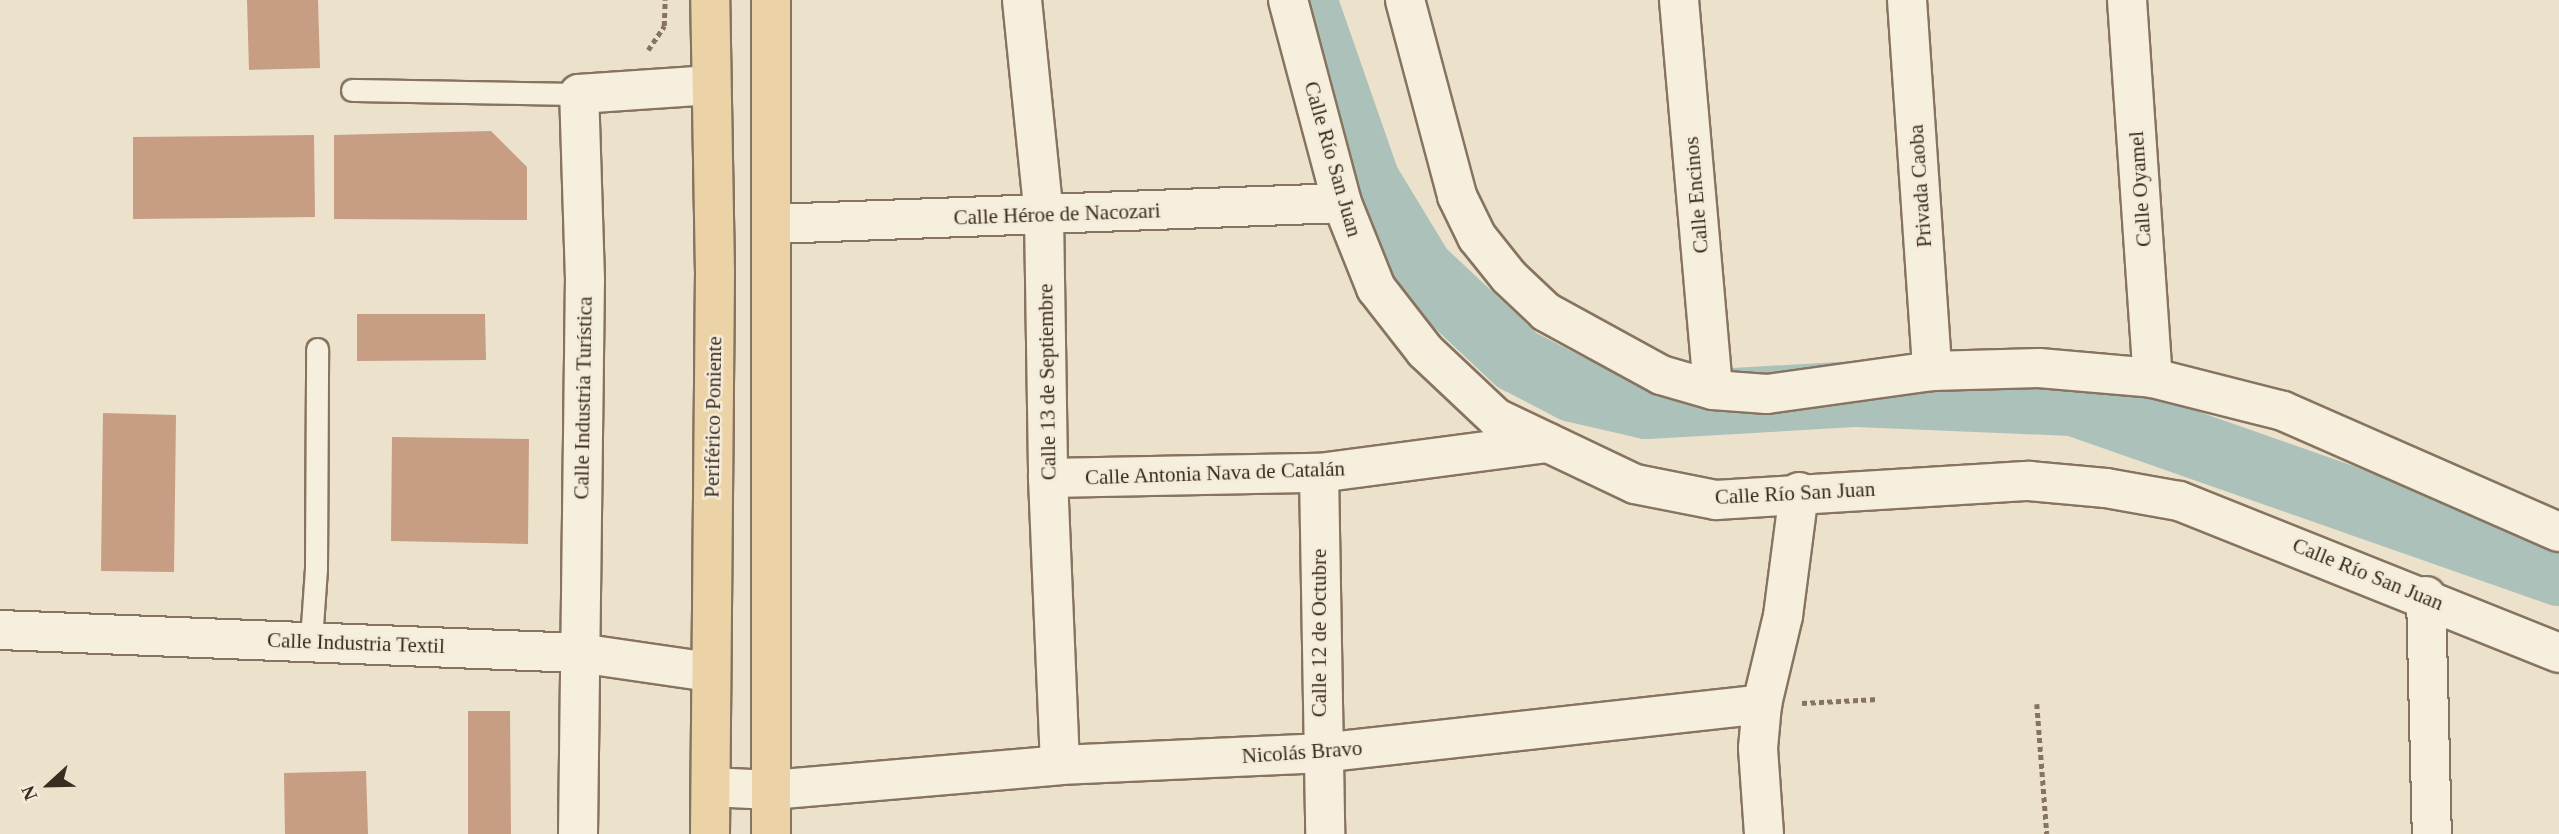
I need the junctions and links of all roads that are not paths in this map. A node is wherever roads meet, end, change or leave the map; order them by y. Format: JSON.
{"nodes":[{"id":1,"x":710,"y":0,"type":"edge"},
{"id":2,"x":771,"y":0,"type":"edge"},
{"id":3,"x":1022,"y":0,"type":"edge"},
{"id":4,"x":1288,"y":0,"type":"edge"},
{"id":5,"x":1405,"y":0,"type":"edge"},
{"id":6,"x":1679,"y":0,"type":"edge"},
{"id":7,"x":1907,"y":0,"type":"edge"},
{"id":8,"x":2127,"y":0,"type":"edge"},
{"id":9,"x":711,"y":85,"type":"junction"},
{"id":10,"x":352,"y":90,"type":"dead end"},
{"id":11,"x":579,"y":94,"type":"junction"},
{"id":12,"x":1342,"y":203,"type":"junction"},
{"id":13,"x":1044,"y":215,"type":"junction"},
{"id":14,"x":773,"y":224,"type":"junction"},
{"id":15,"x":317,"y":349,"type":"dead end"},
{"id":16,"x":1932,"y":372,"type":"junction"},
{"id":17,"x":2154,"y":378,"type":"junction"},
{"id":18,"x":1713,"y":390,"type":"junction"},
{"id":19,"x":1548,"y":443,"type":"junction"},
{"id":20,"x":1319,"y":473,"type":"junction"},
{"id":21,"x":1048,"y":478,"type":"junction"},
{"id":22,"x":1799,"y":492,"type":"junction"},
{"id":23,"x":2559,"y":532,"type":"edge"},
{"id":24,"x":2426,"y":596,"type":"junction"},
{"id":25,"x":0,"y":630,"type":"edge"},
{"id":26,"x":311,"y":640,"type":"junction"},
{"id":27,"x":579,"y":653,"type":"junction"},
{"id":28,"x":2559,"y":653,"type":"edge"},
{"id":29,"x":710,"y":671,"type":"junction"},
{"id":30,"x":1762,"y":704,"type":"junction"},
{"id":31,"x":1320,"y":753,"type":"junction"},
{"id":32,"x":1060,"y":765,"type":"junction"},
{"id":33,"x":710,"y":787,"type":"junction"},
{"id":34,"x":771,"y":790,"type":"junction"},
{"id":35,"x":578,"y":834,"type":"edge"},
{"id":36,"x":710,"y":834,"type":"edge"},
{"id":37,"x":771,"y":834,"type":"edge"},
{"id":38,"x":1325,"y":834,"type":"edge"},
{"id":39,"x":1763,"y":834,"type":"edge"},
{"id":40,"x":2432,"y":834,"type":"edge"}],
"edges":[{"from":1,"to":9,"type":"main road","name":"Periférico Poniente"},
{"from":2,"to":14,"type":"main road"},
{"from":3,"to":13,"type":"street","name":"Calle 13 de Septiembre"},
{"from":4,"to":12,"type":"street","name":"Calle Río San Juan"},
{"from":5,"to":18,"type":"street"},
{"from":6,"to":18,"type":"street","name":"Calle Encinos"},
{"from":7,"to":16,"type":"street","name":"Privada Caoba"},
{"from":8,"to":17,"type":"street","name":"Calle Oyamel"},
{"from":9,"to":11,"type":"street"},
{"from":9,"to":29,"type":"main road","name":"Periférico Poniente"},
{"from":10,"to":11,"type":"lane"},
{"from":11,"to":27,"type":"street","name":"Calle Industria Turística"},
{"from":12,"to":13,"type":"street","name":"Calle Héroe de Nacozari"},
{"from":12,"to":19,"type":"street","name":"Calle Río San Juan"},
{"from":13,"to":14,"type":"street","name":"Calle Héroe de Nacozari"},
{"from":13,"to":21,"type":"street","name":"Calle 13 de Septiembre"},
{"from":14,"to":34,"type":"main road"},
{"from":15,"to":26,"type":"lane"},
{"from":16,"to":17,"type":"street"},
{"from":16,"to":18,"type":"street"},
{"from":17,"to":23,"type":"street"},
{"from":19,"to":20,"type":"street","name":"Calle Antonia Nava de Catalán"},
{"from":19,"to":22,"type":"street","name":"Calle Río San Juan"},
{"from":20,"to":21,"type":"street","name":"Calle Antonia Nava de Catalán"},
{"from":20,"to":31,"type":"street","name":"Calle 12 de Octubre"},
{"from":21,"to":32,"type":"street","name":"Calle 13 de Septiembre"},
{"from":22,"to":24,"type":"street","name":"Calle Río San Juan"},
{"from":22,"to":30,"type":"street"},
{"from":24,"to":28,"type":"street","name":"Calle Río San Juan"},
{"from":24,"to":40,"type":"street"},
{"from":25,"to":26,"type":"street","name":"Calle Industria Textil"},
{"from":26,"to":27,"type":"street","name":"Calle Industria Textil"},
{"from":27,"to":29,"type":"street","name":"Calle Industria Textil"},
{"from":27,"to":35,"type":"street","name":"Calle Industria Turística"},
{"from":29,"to":33,"type":"main road","name":"Periférico Poniente"},
{"from":30,"to":31,"type":"street","name":"Nicolás Bravo"},
{"from":30,"to":39,"type":"street"},
{"from":31,"to":32,"type":"street","name":"Nicolás Bravo"},
{"from":31,"to":38,"type":"street","name":"Calle 12 de Octubre"},
{"from":32,"to":34,"type":"street","name":"Nicolás Bravo"},
{"from":33,"to":34,"type":"street","name":"Nicolás Bravo"},
{"from":33,"to":36,"type":"main road","name":"Periférico Poniente"},
{"from":34,"to":37,"type":"main road"}]}
